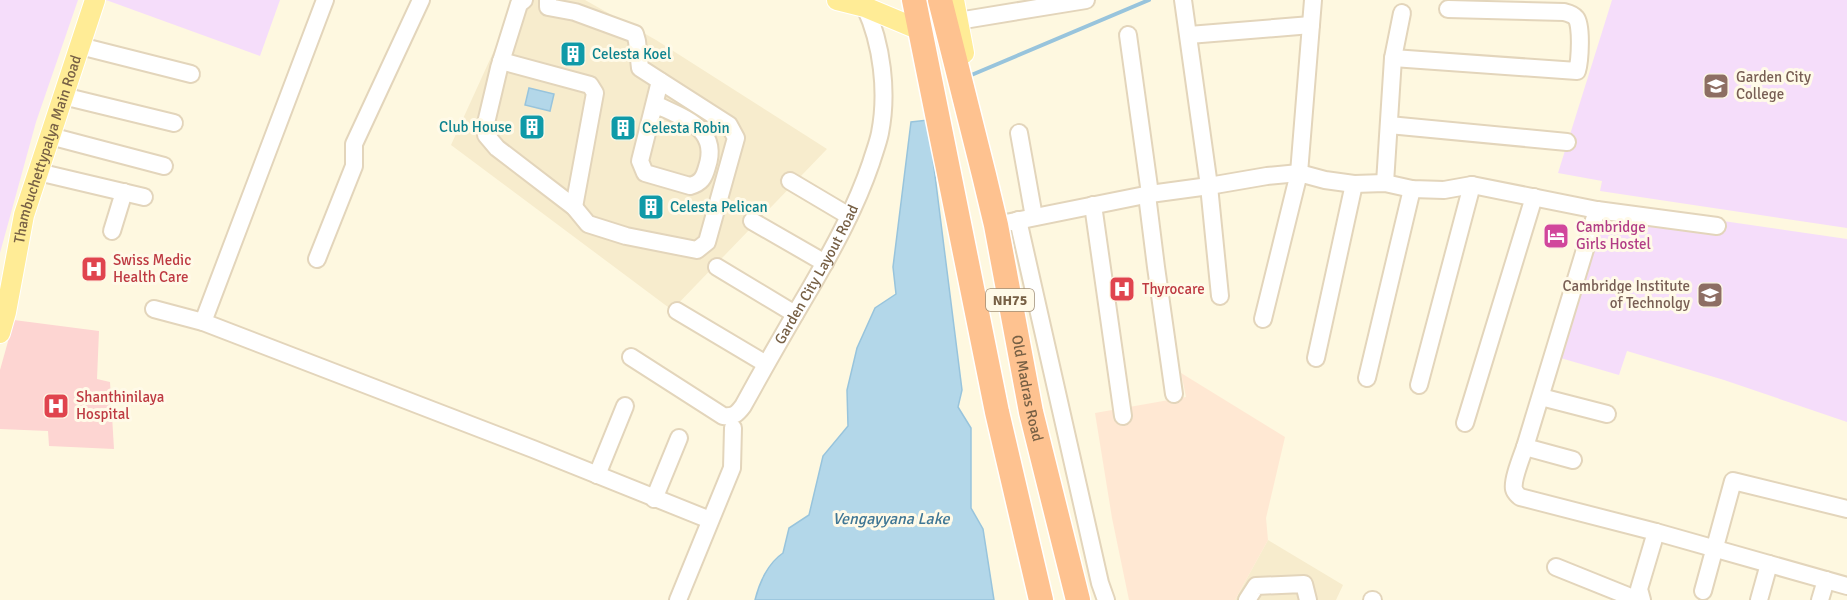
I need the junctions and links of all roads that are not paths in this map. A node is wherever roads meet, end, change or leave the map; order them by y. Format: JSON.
{"nodes":[{"id":1,"x":95,"y":0,"type":"edge"},
{"id":2,"x":325,"y":0,"type":"edge"},
{"id":3,"x":421,"y":0,"type":"edge"},
{"id":4,"x":837,"y":0,"type":"edge"},
{"id":5,"x":914,"y":0,"type":"edge"},
{"id":6,"x":940,"y":0,"type":"edge"},
{"id":7,"x":954,"y":0,"type":"edge"},
{"id":8,"x":1086,"y":0,"type":"edge"},
{"id":9,"x":1183,"y":0,"type":"edge"},
{"id":10,"x":1313,"y":0,"type":"edge"},
{"id":11,"x":521,"y":2,"type":"edge"},
{"id":12,"x":548,"y":3,"type":"edge"},
{"id":13,"x":865,"y":4,"type":"edge"},
{"id":14,"x":1448,"y":9,"type":"dead end"},
{"id":15,"x":1402,"y":13,"type":"dead end"},
{"id":16,"x":958,"y":21,"type":"junction"},
{"id":17,"x":1311,"y":25,"type":"junction"},
{"id":18,"x":920,"y":30,"type":"junction"},
{"id":19,"x":1128,"y":35,"type":"dead end"},
{"id":20,"x":1189,"y":35,"type":"junction"},
{"id":21,"x":80,"y":46,"type":"junction"},
{"id":22,"x":1393,"y":58,"type":"junction"},
{"id":23,"x":501,"y":61,"type":"junction"},
{"id":24,"x":191,"y":75,"type":"dead end"},
{"id":25,"x":660,"y":81,"type":"junction"},
{"id":26,"x":63,"y":96,"type":"junction"},
{"id":27,"x":655,"y":104,"type":"junction"},
{"id":28,"x":968,"y":110,"type":"junction"},
{"id":29,"x":174,"y":123,"type":"dead end"},
{"id":30,"x":1389,"y":125,"type":"junction"},
{"id":31,"x":1019,"y":133,"type":"dead end"},
{"id":32,"x":50,"y":136,"type":"junction"},
{"id":33,"x":1567,"y":142,"type":"dead end"},
{"id":34,"x":164,"y":166,"type":"dead end"},
{"id":35,"x":707,"y":168,"type":"junction"},
{"id":36,"x":38,"y":171,"type":"junction"},
{"id":37,"x":727,"y":173,"type":"junction"},
{"id":38,"x":1299,"y":173,"type":"junction"},
{"id":39,"x":790,"y":181,"type":"dead end"},
{"id":40,"x":1385,"y":183,"type":"junction"},
{"id":41,"x":1354,"y":184,"type":"junction"},
{"id":42,"x":1472,"y":184,"type":"junction"},
{"id":43,"x":1209,"y":186,"type":"junction"},
{"id":44,"x":1412,"y":189,"type":"junction"},
{"id":45,"x":124,"y":192,"type":"junction"},
{"id":46,"x":1149,"y":195,"type":"junction"},
{"id":47,"x":1534,"y":196,"type":"junction"},
{"id":48,"x":144,"y":197,"type":"dead end"},
{"id":49,"x":1093,"y":205,"type":"junction"},
{"id":50,"x":574,"y":207,"type":"junction"},
{"id":51,"x":1597,"y":210,"type":"junction"},
{"id":52,"x":849,"y":216,"type":"junction"},
{"id":53,"x":752,"y":221,"type":"dead end"},
{"id":54,"x":1016,"y":221,"type":"junction"},
{"id":55,"x":1716,"y":226,"type":"dead end"},
{"id":56,"x":112,"y":231,"type":"dead end"},
{"id":57,"x":317,"y":259,"type":"dead end"},
{"id":58,"x":825,"y":263,"type":"junction"},
{"id":59,"x":717,"y":267,"type":"dead end"},
{"id":60,"x":1220,"y":296,"type":"dead end"},
{"id":61,"x":154,"y":309,"type":"dead end"},
{"id":62,"x":677,"y":311,"type":"dead end"},
{"id":63,"x":795,"y":314,"type":"junction"},
{"id":64,"x":1263,"y":319,"type":"dead end"},
{"id":65,"x":203,"y":322,"type":"junction"},
{"id":66,"x":0,"y":333,"type":"edge"},
{"id":67,"x":631,"y":357,"type":"dead end"},
{"id":68,"x":1316,"y":358,"type":"dead end"},
{"id":69,"x":766,"y":364,"type":"junction"},
{"id":70,"x":1367,"y":378,"type":"dead end"},
{"id":71,"x":1419,"y":385,"type":"dead end"},
{"id":72,"x":1174,"y":394,"type":"dead end"},
{"id":73,"x":1541,"y":396,"type":"junction"},
{"id":74,"x":625,"y":406,"type":"dead end"},
{"id":75,"x":1607,"y":414,"type":"dead end"},
{"id":76,"x":1123,"y":416,"type":"dead end"},
{"id":77,"x":1465,"y":423,"type":"dead end"},
{"id":78,"x":733,"y":428,"type":"dead end"},
{"id":79,"x":679,"y":438,"type":"dead end"},
{"id":80,"x":1525,"y":447,"type":"junction"},
{"id":81,"x":1573,"y":460,"type":"dead end"},
{"id":82,"x":597,"y":476,"type":"junction"},
{"id":83,"x":654,"y":499,"type":"junction"},
{"id":84,"x":1847,"y":509,"type":"edge"},
{"id":85,"x":710,"y":520,"type":"junction"},
{"id":86,"x":1656,"y":532,"type":"junction"},
{"id":87,"x":1713,"y":549,"type":"junction"},
{"id":88,"x":1769,"y":564,"type":"junction"},
{"id":89,"x":1556,"y":567,"type":"dead end"},
{"id":90,"x":1826,"y":580,"type":"junction"},
{"id":91,"x":1847,"y":586,"type":"edge"},
{"id":92,"x":1703,"y":591,"type":"dead end"},
{"id":93,"x":678,"y":600,"type":"edge"},
{"id":94,"x":1041,"y":600,"type":"edge"},
{"id":95,"x":1078,"y":600,"type":"edge"},
{"id":96,"x":1106,"y":600,"type":"edge"},
{"id":97,"x":1247,"y":600,"type":"edge"},
{"id":98,"x":1308,"y":600,"type":"edge"},
{"id":99,"x":1640,"y":600,"type":"edge"},
{"id":100,"x":1759,"y":600,"type":"edge"},
{"id":101,"x":1820,"y":600,"type":"edge"}],
"edges":[{"from":1,"to":21,"type":"main road","name":"Thambuchettypalya Main Road"},
{"from":2,"to":65,"type":"street"},
{"from":3,"to":57,"type":"street"},
{"from":4,"to":13,"type":"main road"},
{"from":5,"to":18,"type":"highway","number":"NH75"},
{"from":6,"to":28,"type":"highway","name":"Old Madras Road","number":"NH75"},
{"from":7,"to":16,"type":"main road"},
{"from":8,"to":16,"type":"street"},
{"from":9,"to":20,"type":"street"},
{"from":10,"to":17,"type":"street"},
{"from":11,"to":12,"type":"street"},
{"from":11,"to":23,"type":"street"},
{"from":12,"to":25,"type":"street"},
{"from":13,"to":18,"type":"main road"},
{"from":13,"to":52,"type":"street","name":"Garden City Layout Road"},
{"from":14,"to":22,"type":"street"},
{"from":15,"to":22,"type":"street"},
{"from":16,"to":28,"type":"main road"},
{"from":17,"to":20,"type":"street"},
{"from":17,"to":38,"type":"street"},
{"from":18,"to":94,"type":"highway","number":"NH75"},
{"from":19,"to":46,"type":"street"},
{"from":20,"to":43,"type":"street"},
{"from":21,"to":24,"type":"street"},
{"from":21,"to":26,"type":"main road","name":"Thambuchettypalya Main Road"},
{"from":22,"to":30,"type":"street"},
{"from":23,"to":50,"type":"street"},
{"from":23,"to":50,"type":"street"},
{"from":25,"to":27,"type":"street"},
{"from":25,"to":37,"type":"street"},
{"from":26,"to":29,"type":"street"},
{"from":26,"to":32,"type":"main road","name":"Thambuchettypalya Main Road"},
{"from":27,"to":35,"type":"street"},
{"from":27,"to":35,"type":"street"},
{"from":28,"to":54,"type":"highway","name":"Old Madras Road","number":"NH75"},
{"from":30,"to":33,"type":"street"},
{"from":30,"to":40,"type":"street"},
{"from":31,"to":54,"type":"street"},
{"from":32,"to":34,"type":"street"},
{"from":32,"to":36,"type":"main road","name":"Thambuchettypalya Main Road"},
{"from":35,"to":37,"type":"street"},
{"from":36,"to":45,"type":"street"},
{"from":36,"to":66,"type":"main road","name":"Thambuchettypalya Main Road"},
{"from":37,"to":50,"type":"street"},
{"from":38,"to":41,"type":"street"},
{"from":38,"to":43,"type":"street"},
{"from":38,"to":64,"type":"street"},
{"from":39,"to":52,"type":"street"},
{"from":40,"to":41,"type":"street"},
{"from":40,"to":44,"type":"street"},
{"from":41,"to":68,"type":"street"},
{"from":42,"to":44,"type":"street"},
{"from":42,"to":47,"type":"street"},
{"from":42,"to":71,"type":"street"},
{"from":43,"to":46,"type":"street"},
{"from":43,"to":60,"type":"street"},
{"from":44,"to":70,"type":"street"},
{"from":45,"to":48,"type":"street"},
{"from":45,"to":56,"type":"street"},
{"from":46,"to":49,"type":"street"},
{"from":46,"to":72,"type":"street"},
{"from":47,"to":51,"type":"street"},
{"from":47,"to":77,"type":"street"},
{"from":49,"to":54,"type":"street"},
{"from":49,"to":76,"type":"street"},
{"from":51,"to":55,"type":"street"},
{"from":51,"to":73,"type":"street"},
{"from":52,"to":58,"type":"street","name":"Garden City Layout Road"},
{"from":53,"to":58,"type":"street"},
{"from":54,"to":95,"type":"highway","name":"Old Madras Road","number":"NH75"},
{"from":54,"to":96,"type":"street"},
{"from":58,"to":63,"type":"street","name":"Garden City Layout Road"},
{"from":59,"to":63,"type":"street"},
{"from":61,"to":65,"type":"street"},
{"from":62,"to":69,"type":"street"},
{"from":63,"to":69,"type":"street","name":"Garden City Layout Road"},
{"from":65,"to":82,"type":"street"},
{"from":67,"to":69,"type":"street","name":"Garden City Layout Road"},
{"from":73,"to":75,"type":"street"},
{"from":73,"to":80,"type":"street"},
{"from":74,"to":82,"type":"street"},
{"from":78,"to":85,"type":"street"},
{"from":79,"to":83,"type":"street"},
{"from":80,"to":81,"type":"street"},
{"from":80,"to":86,"type":"street"},
{"from":82,"to":83,"type":"street"},
{"from":83,"to":85,"type":"street"},
{"from":84,"to":87,"type":"street"},
{"from":85,"to":93,"type":"street"},
{"from":86,"to":87,"type":"street"},
{"from":86,"to":99,"type":"street"},
{"from":87,"to":88,"type":"street"},
{"from":87,"to":92,"type":"street"},
{"from":88,"to":90,"type":"street"},
{"from":88,"to":100,"type":"street"},
{"from":89,"to":99,"type":"street"},
{"from":90,"to":91,"type":"street"},
{"from":90,"to":101,"type":"street"},
{"from":97,"to":98,"type":"street"}]}
